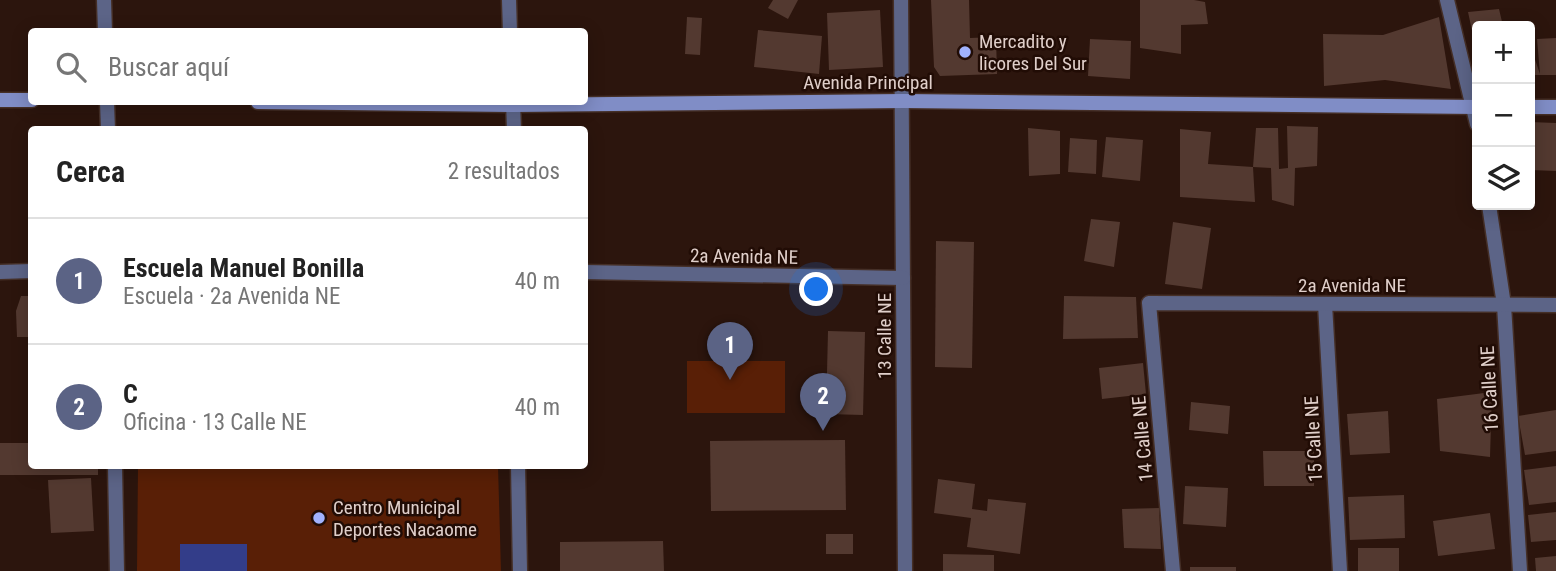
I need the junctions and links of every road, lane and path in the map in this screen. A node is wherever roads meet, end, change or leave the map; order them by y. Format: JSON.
{"nodes":[{"id":1,"x":104,"y":0,"type":"edge"},
{"id":2,"x":509,"y":0,"type":"edge"},
{"id":3,"x":901,"y":0,"type":"edge"},
{"id":4,"x":1447,"y":0,"type":"edge"},
{"id":5,"x":105,"y":28,"type":"edge"},
{"id":6,"x":510,"y":28,"type":"edge"},
{"id":7,"x":1472,"y":92,"type":"edge"},
{"id":8,"x":0,"y":100,"type":"edge"},
{"id":9,"x":28,"y":100,"type":"edge"},
{"id":10,"x":903,"y":101,"type":"junction"},
{"id":11,"x":588,"y":103,"type":"edge"},
{"id":12,"x":107,"y":105,"type":"edge"},
{"id":13,"x":514,"y":105,"type":"edge"},
{"id":14,"x":1472,"y":107,"type":"edge"},
{"id":15,"x":1535,"y":107,"type":"edge"},
{"id":16,"x":1556,"y":107,"type":"edge"},
{"id":17,"x":108,"y":126,"type":"edge"},
{"id":18,"x":514,"y":126,"type":"edge"},
{"id":19,"x":1490,"y":210,"type":"edge"},
{"id":20,"x":28,"y":271,"type":"edge"},
{"id":21,"x":0,"y":272,"type":"edge"},
{"id":22,"x":588,"y":272,"type":"edge"},
{"id":23,"x":903,"y":278,"type":"junction"},
{"id":24,"x":1149,"y":303,"type":"joint"},
{"id":25,"x":1325,"y":304,"type":"junction"},
{"id":26,"x":1504,"y":305,"type":"junction"},
{"id":27,"x":1556,"y":305,"type":"edge"},
{"id":28,"x":116,"y":469,"type":"edge"},
{"id":29,"x":518,"y":469,"type":"edge"},
{"id":30,"x":117,"y":571,"type":"edge"},
{"id":31,"x":520,"y":571,"type":"edge"},
{"id":32,"x":905,"y":571,"type":"edge"},
{"id":33,"x":1173,"y":571,"type":"edge"},
{"id":34,"x":1340,"y":571,"type":"edge"},
{"id":35,"x":1520,"y":571,"type":"edge"}],
"edges":[{"from":1,"to":5,"type":"street"},
{"from":2,"to":6,"type":"street"},
{"from":3,"to":10,"type":"street","name":"13 Calle NE"},
{"from":4,"to":7,"type":"street"},
{"from":8,"to":9,"type":"street"},
{"from":10,"to":11,"type":"street","name":"Avenida Principal"},
{"from":10,"to":14,"type":"street","name":"Avenida Principal"},
{"from":10,"to":23,"type":"street","name":"13 Calle NE"},
{"from":12,"to":17,"type":"street"},
{"from":13,"to":18,"type":"street"},
{"from":15,"to":16,"type":"street"},
{"from":19,"to":26,"type":"street","name":"16 Calle NE"},
{"from":20,"to":21,"type":"street"},
{"from":22,"to":23,"type":"street","name":"2a Avenida NE"},
{"from":23,"to":32,"type":"street","name":"13 Calle NE"},
{"from":24,"to":25,"type":"street","name":"2a Avenida NE"},
{"from":24,"to":33,"type":"street","name":"14 Calle NE"},
{"from":25,"to":26,"type":"street","name":"2a Avenida NE"},
{"from":25,"to":34,"type":"street","name":"15 Calle NE"},
{"from":26,"to":27,"type":"street","name":"2a Avenida NE"},
{"from":26,"to":35,"type":"street","name":"16 Calle NE"},
{"from":28,"to":30,"type":"street"},
{"from":29,"to":31,"type":"street"}]}
